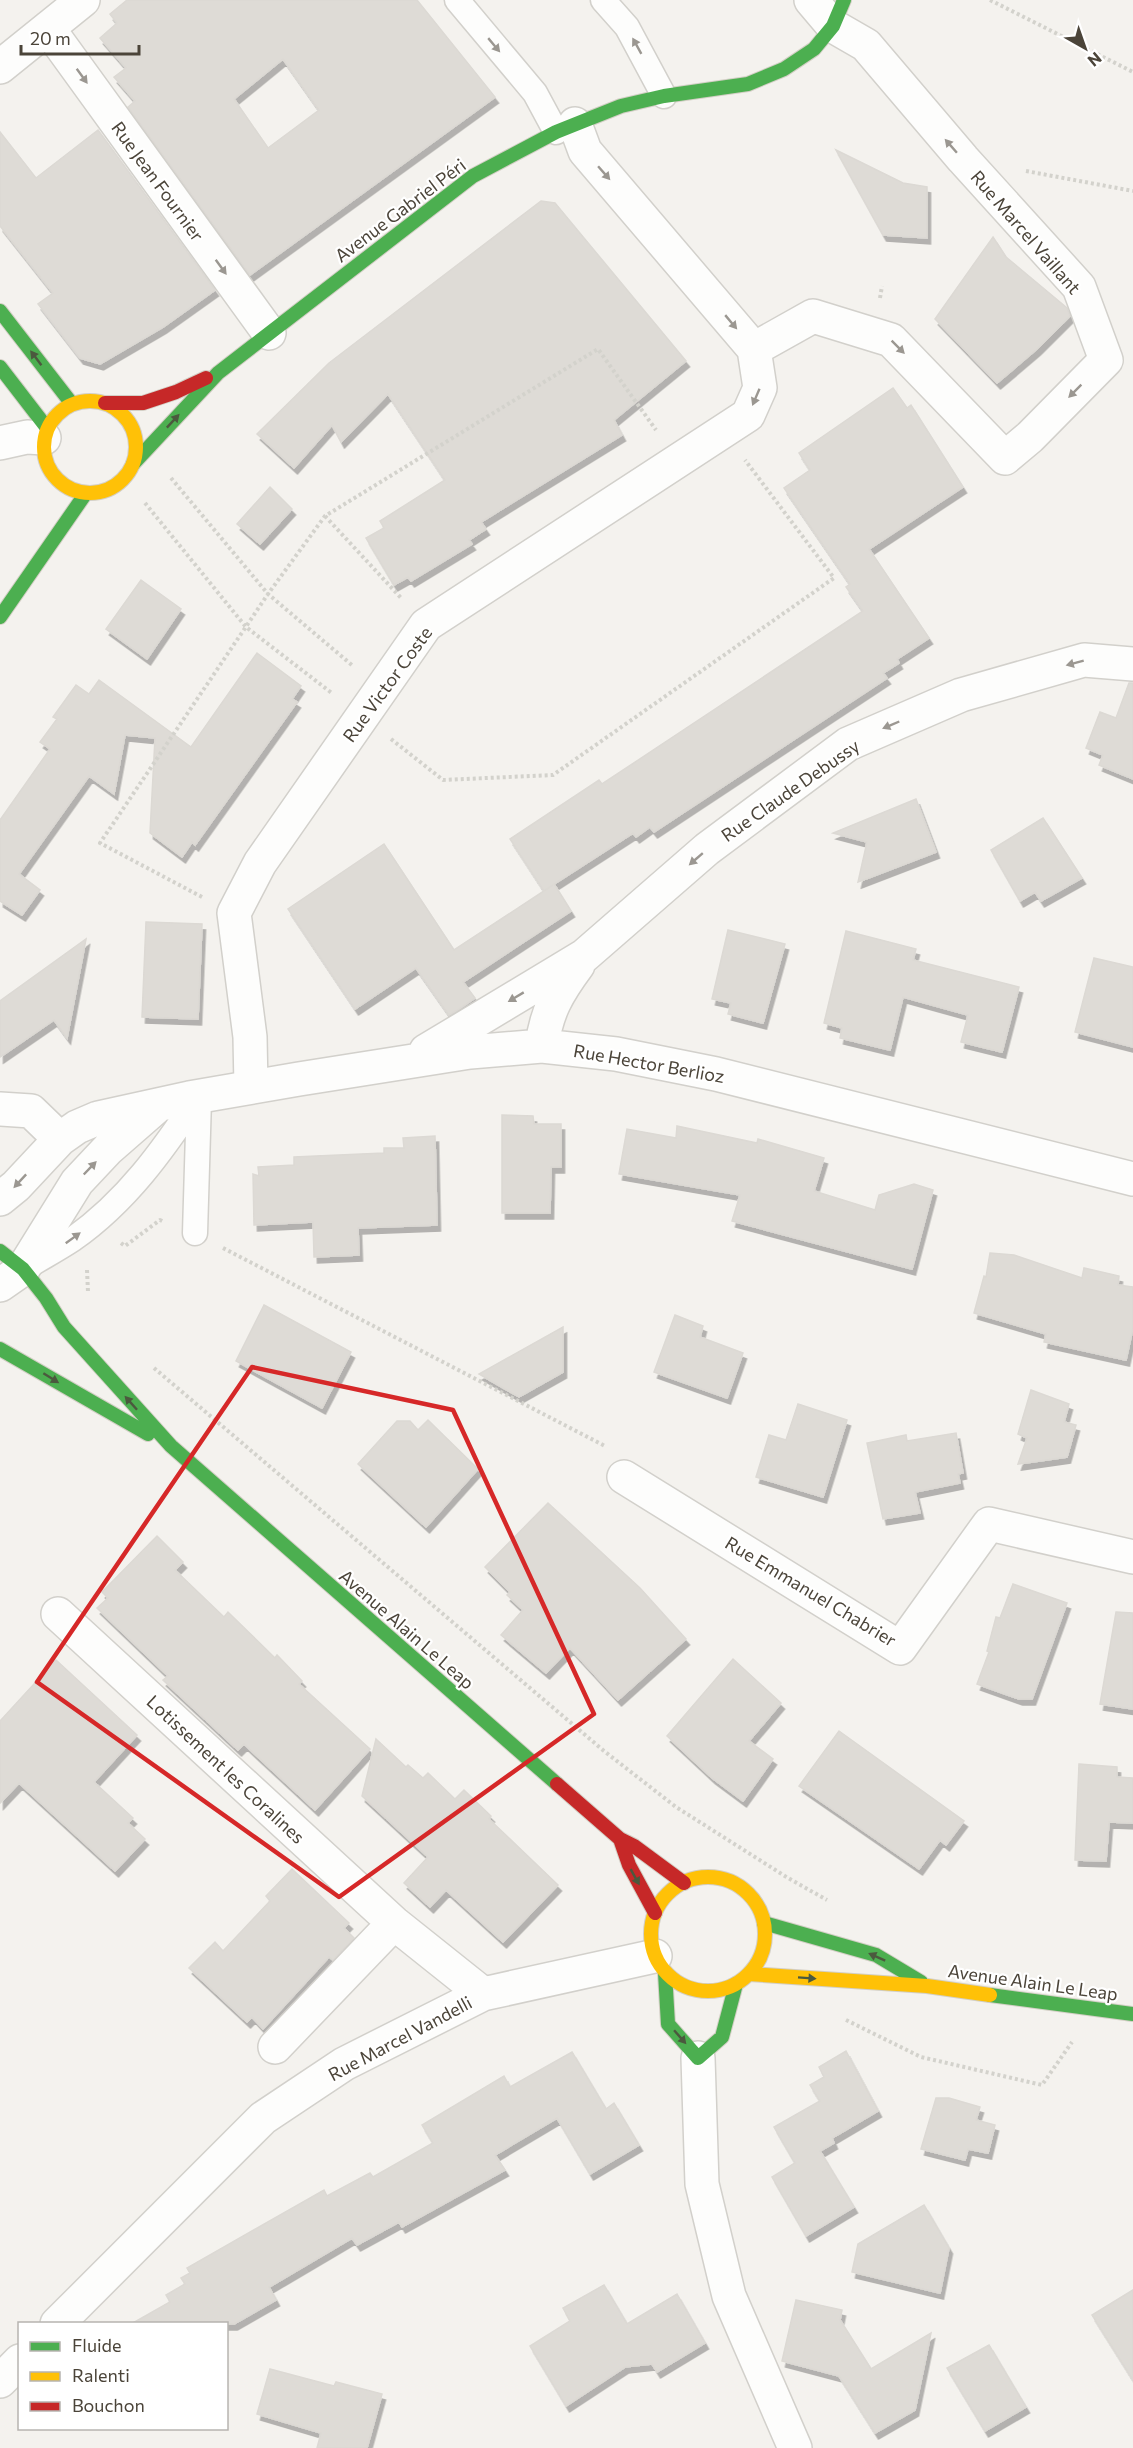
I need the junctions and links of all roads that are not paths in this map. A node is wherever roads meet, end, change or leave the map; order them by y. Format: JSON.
{"nodes":[{"id":1,"x":83,"y":0,"type":"edge"},
{"id":2,"x":457,"y":0,"type":"edge"},
{"id":3,"x":603,"y":0,"type":"edge"},
{"id":4,"x":811,"y":0,"type":"edge"},
{"id":5,"x":838,"y":13,"type":"edge"},
{"id":6,"x":48,"y":28,"type":"junction"},
{"id":7,"x":0,"y":67,"type":"edge"},
{"id":8,"x":664,"y":96,"type":"junction"},
{"id":9,"x":565,"y":128,"type":"junction"},
{"id":10,"x":0,"y":311,"type":"edge"},
{"id":11,"x":269,"y":333,"type":"junction"},
{"id":12,"x":754,"y":348,"type":"junction"},
{"id":13,"x":0,"y":367,"type":"edge"},
{"id":14,"x":218,"y":373,"type":"junction"},
{"id":15,"x":105,"y":402,"type":"junction"},
{"id":16,"x":72,"y":404,"type":"junction"},
{"id":17,"x":46,"y":433,"type":"junction"},
{"id":18,"x":0,"y":443,"type":"edge"},
{"id":19,"x":133,"y":464,"type":"junction"},
{"id":20,"x":86,"y":493,"type":"junction"},
{"id":21,"x":0,"y":617,"type":"edge"},
{"id":22,"x":1133,"y":664,"type":"edge"},
{"id":23,"x":584,"y":956,"type":"junction"},
{"id":24,"x":542,"y":1046,"type":"junction"},
{"id":25,"x":407,"y":1062,"type":"junction"},
{"id":26,"x":251,"y":1087,"type":"junction"},
{"id":27,"x":199,"y":1096,"type":"junction"},
{"id":28,"x":158,"y":1105,"type":"junction"},
{"id":29,"x":0,"y":1109,"type":"edge"},
{"id":30,"x":60,"y":1139,"type":"junction"},
{"id":31,"x":1133,"y":1179,"type":"edge"},
{"id":32,"x":0,"y":1199,"type":"edge"},
{"id":33,"x":195,"y":1233,"type":"road end"},
{"id":34,"x":8,"y":1268,"type":"edge"},
{"id":35,"x":0,"y":1349,"type":"edge"},
{"id":36,"x":171,"y":1446,"type":"junction"},
{"id":37,"x":624,"y":1477,"type":"road end"},
{"id":38,"x":1132,"y":1552,"type":"edge"},
{"id":39,"x":58,"y":1614,"type":"dead end"},
{"id":40,"x":620,"y":1839,"type":"junction"},
{"id":41,"x":684,"y":1883,"type":"junction"},
{"id":42,"x":655,"y":1913,"type":"junction"},
{"id":43,"x":394,"y":1923,"type":"junction"},
{"id":44,"x":764,"y":1923,"type":"junction"},
{"id":45,"x":660,"y":1964,"type":"junction"},
{"id":46,"x":749,"y":1974,"type":"junction"},
{"id":47,"x":736,"y":1984,"type":"junction"},
{"id":48,"x":927,"y":1986,"type":"junction"},
{"id":49,"x":483,"y":1994,"type":"junction"},
{"id":50,"x":1133,"y":2014,"type":"edge"},
{"id":51,"x":275,"y":2047,"type":"dead end"},
{"id":52,"x":698,"y":2058,"type":"junction"},
{"id":53,"x":59,"y":2322,"type":"edge"},
{"id":54,"x":18,"y":2363,"type":"edge"},
{"id":55,"x":0,"y":2381,"type":"edge"},
{"id":56,"x":795,"y":2448,"type":"edge"}],
"edges":[{"from":1,"to":6,"type":"street"},
{"from":2,"to":9,"type":"lane","one_way":true},
{"from":8,"to":3,"type":"lane","one_way":true},
{"from":4,"to":5,"type":"street"},
{"from":5,"to":8,"type":"street","name":"Avenue Gabriel Péri"},
{"from":12,"to":5,"type":"street","name":"Rue Marcel Vaillant","one_way":true},
{"from":6,"to":7,"type":"street"},
{"from":6,"to":11,"type":"street","name":"Rue Jean Fournier","one_way":true},
{"from":8,"to":9,"type":"street","name":"Avenue Gabriel Péri"},
{"from":9,"to":11,"type":"street","name":"Avenue Gabriel Péri"},
{"from":9,"to":12,"type":"street","one_way":true},
{"from":16,"to":10,"type":"street","one_way":true},
{"from":11,"to":14,"type":"street","name":"Avenue Gabriel Péri"},
{"from":12,"to":26,"type":"street","name":"Rue Victor Coste","one_way":true},
{"from":13,"to":17,"type":"street"},
{"from":14,"to":15,"type":"street","name":"Avenue Gabriel Péri"},
{"from":19,"to":14,"type":"street","name":"Avenue Gabriel Péri","one_way":true},
{"from":15,"to":16,"type":"street"},
{"from":15,"to":19,"type":"street"},
{"from":16,"to":17,"type":"street"},
{"from":17,"to":18,"type":"street"},
{"from":17,"to":20,"type":"street"},
{"from":19,"to":20,"type":"street"},
{"from":20,"to":21,"type":"street"},
{"from":22,"to":23,"type":"street","name":"Rue Claude Debussy","one_way":true},
{"from":23,"to":24,"type":"street","name":"Rue Claude Debussy"},
{"from":23,"to":25,"type":"street","name":"Rue Claude Debussy","one_way":true},
{"from":24,"to":25,"type":"street","name":"Rue Hector Berlioz"},
{"from":24,"to":31,"type":"street","name":"Rue Hector Berlioz"},
{"from":25,"to":26,"type":"street","name":"Rue Hector Berlioz"},
{"from":26,"to":27,"type":"street","name":"Rue Hector Berlioz"},
{"from":27,"to":28,"type":"street","name":"Rue Hector Berlioz"},
{"from":27,"to":33,"type":"lane"},
{"from":34,"to":27,"type":"lane","one_way":true},
{"from":28,"to":30,"type":"street","name":"Rue Hector Berlioz"},
{"from":34,"to":28,"type":"street","name":"Rue Hector Berlioz","one_way":true},
{"from":29,"to":30,"type":"street"},
{"from":30,"to":32,"type":"street","name":"Rue Hector Berlioz","one_way":true},
{"from":36,"to":34,"type":"street","name":"Avenue Alain Le Leap","one_way":true},
{"from":35,"to":36,"type":"street","name":"Avenue Alain Le Leap","one_way":true},
{"from":36,"to":40,"type":"street","name":"Avenue Alain Le Leap"},
{"from":37,"to":38,"type":"street","name":"Rue Emmanuel Chabrier"},
{"from":39,"to":43,"type":"street","name":"Lotissement les Coralines"},
{"from":40,"to":41,"type":"street","name":"Avenue Alain Le Leap"},
{"from":40,"to":42,"type":"street","name":"Avenue Alain Le Leap","one_way":true},
{"from":41,"to":42,"type":"street"},
{"from":41,"to":44,"type":"street"},
{"from":42,"to":45,"type":"street"},
{"from":43,"to":49,"type":"street","name":"Lotissement les Coralines"},
{"from":43,"to":51,"type":"street"},
{"from":44,"to":46,"type":"street"},
{"from":48,"to":44,"type":"street","name":"Avenue Alain Le Leap","one_way":true},
{"from":45,"to":47,"type":"street"},
{"from":45,"to":49,"type":"street","name":"Rue Marcel Vandelli"},
{"from":45,"to":52,"type":"street","one_way":true},
{"from":46,"to":47,"type":"street"},
{"from":46,"to":48,"type":"street","name":"Avenue Alain Le Leap","one_way":true},
{"from":47,"to":52,"type":"street"},
{"from":48,"to":50,"type":"street","name":"Avenue Alain Le Leap"},
{"from":49,"to":53,"type":"street","name":"Rue Marcel Vandelli"},
{"from":52,"to":56,"type":"street"},
{"from":54,"to":55,"type":"street"}]}
